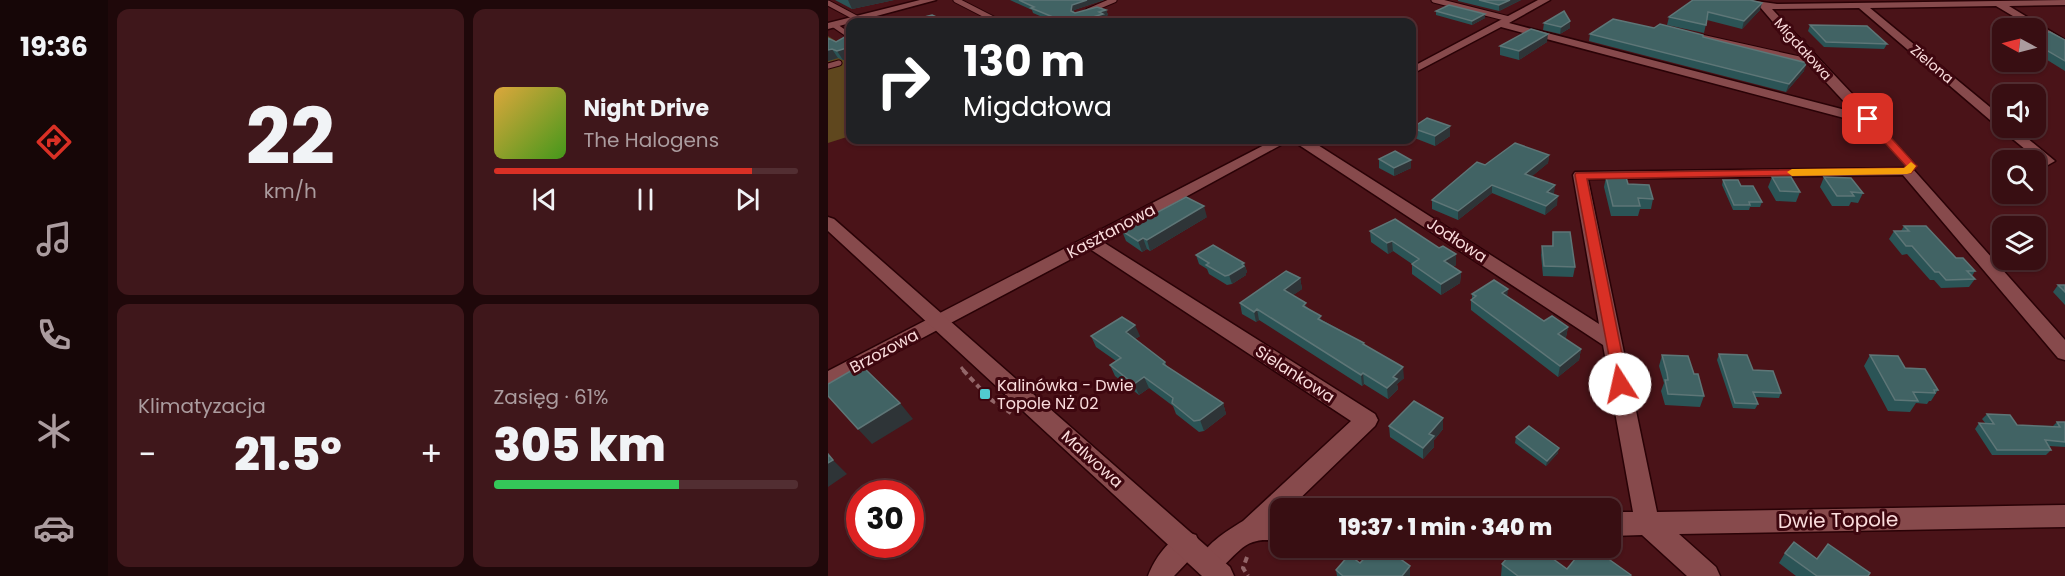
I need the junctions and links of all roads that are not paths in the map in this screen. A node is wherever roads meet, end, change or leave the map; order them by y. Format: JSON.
{"nodes":[{"id":1,"x":931,"y":0,"type":"edge"},
{"id":2,"x":956,"y":0,"type":"edge"},
{"id":3,"x":1114,"y":0,"type":"edge"},
{"id":4,"x":1434,"y":0,"type":"edge"},
{"id":5,"x":1545,"y":0,"type":"edge"},
{"id":6,"x":1731,"y":0,"type":"edge"},
{"id":7,"x":1930,"y":2,"type":"edge"},
{"id":8,"x":2065,"y":2,"type":"edge"},
{"id":9,"x":828,"y":3,"type":"edge"},
{"id":10,"x":1999,"y":4,"type":"junction"},
{"id":11,"x":1764,"y":6,"type":"junction"},
{"id":12,"x":1862,"y":6,"type":"junction"},
{"id":13,"x":841,"y":10,"type":"junction"},
{"id":14,"x":828,"y":13,"type":"edge"},
{"id":15,"x":1077,"y":14,"type":"edge"},
{"id":16,"x":856,"y":18,"type":"edge"},
{"id":17,"x":862,"y":18,"type":"edge"},
{"id":18,"x":990,"y":18,"type":"edge"},
{"id":19,"x":846,"y":22,"type":"edge"},
{"id":20,"x":1504,"y":22,"type":"junction"},
{"id":21,"x":831,"y":26,"type":"edge"},
{"id":22,"x":846,"y":34,"type":"edge"},
{"id":23,"x":1698,"y":36,"type":"edge"},
{"id":24,"x":2065,"y":44,"type":"edge"},
{"id":25,"x":1813,"y":62,"type":"junction"},
{"id":26,"x":839,"y":63,"type":"dead end"},
{"id":27,"x":828,"y":66,"type":"edge"},
{"id":28,"x":1416,"y":69,"type":"edge"},
{"id":29,"x":1848,"y":115,"type":"dead end"},
{"id":30,"x":1992,"y":115,"type":"edge"},
{"id":31,"x":1868,"y":119,"type":"joint"},
{"id":32,"x":2020,"y":138,"type":"edge"},
{"id":33,"x":1275,"y":144,"type":"edge"},
{"id":34,"x":1307,"y":144,"type":"edge"},
{"id":35,"x":2048,"y":161,"type":"dead end"},
{"id":36,"x":1907,"y":171,"type":"junction"},
{"id":37,"x":828,"y":222,"type":"edge"},
{"id":38,"x":1091,"y":242,"type":"junction"},
{"id":39,"x":939,"y":322,"type":"junction"},
{"id":40,"x":1613,"y":342,"type":"junction"},
{"id":41,"x":2065,"y":353,"type":"edge"},
{"id":42,"x":828,"y":380,"type":"edge"},
{"id":43,"x":2065,"y":516,"type":"edge"},
{"id":44,"x":1647,"y":523,"type":"junction"},
{"id":45,"x":1621,"y":524,"type":"edge"},
{"id":46,"x":1270,"y":534,"type":"edge"},
{"id":47,"x":1250,"y":542,"type":"junction"},
{"id":48,"x":1187,"y":544,"type":"junction"},
{"id":49,"x":1215,"y":571,"type":"edge"},
{"id":50,"x":1161,"y":576,"type":"edge"},
{"id":51,"x":1707,"y":576,"type":"edge"}],
"edges":[{"from":1,"to":17,"type":"street"},
{"from":2,"to":18,"type":"lane"},
{"from":3,"to":15,"type":"lane"},
{"from":4,"to":20,"type":"lane"},
{"from":5,"to":20,"type":"street"},
{"from":6,"to":11,"type":"street"},
{"from":7,"to":10,"type":"street"},
{"from":7,"to":12,"type":"street"},
{"from":8,"to":10,"type":"street"},
{"from":9,"to":13,"type":"lane"},
{"from":10,"to":24,"type":"street"},
{"from":11,"to":12,"type":"street"},
{"from":11,"to":25,"type":"street","name":"Migdałowa"},
{"from":12,"to":30,"type":"street","name":"Zielona"},
{"from":13,"to":14,"type":"lane"},
{"from":13,"to":16,"type":"lane"},
{"from":19,"to":21,"type":"street"},
{"from":20,"to":28,"type":"street"},
{"from":20,"to":29,"type":"street"},
{"from":21,"to":22,"type":"lane"},
{"from":23,"to":25,"type":"lane"},
{"from":25,"to":31,"type":"street","name":"Migdałowa"},
{"from":26,"to":27,"type":"lane"},
{"from":31,"to":36,"type":"lane","name":"Migdałowa"},
{"from":32,"to":35,"type":"street"},
{"from":33,"to":38,"type":"street","name":"Kasztanowa"},
{"from":34,"to":40,"type":"street","name":"Jodłowa"},
{"from":36,"to":40,"type":"street"},
{"from":36,"to":41,"type":"street","name":"Migdałowa"},
{"from":37,"to":39,"type":"street","name":"Malwowa"},
{"from":38,"to":39,"type":"street","name":"Kasztanowa"},
{"from":38,"to":47,"type":"street","name":"Sielankowa"},
{"from":39,"to":42,"type":"street","name":"Brzozowa"},
{"from":39,"to":48,"type":"street","name":"Malwowa"},
{"from":40,"to":44,"type":"street"},
{"from":43,"to":44,"type":"street","name":"Dwie Topole"},
{"from":44,"to":45,"type":"street","name":"Dwie Topole"},
{"from":44,"to":51,"type":"street"},
{"from":46,"to":47,"type":"street"},
{"from":47,"to":49,"type":"street"},
{"from":48,"to":49,"type":"street","name":"Malwowa"},
{"from":48,"to":50,"type":"street"}]}
